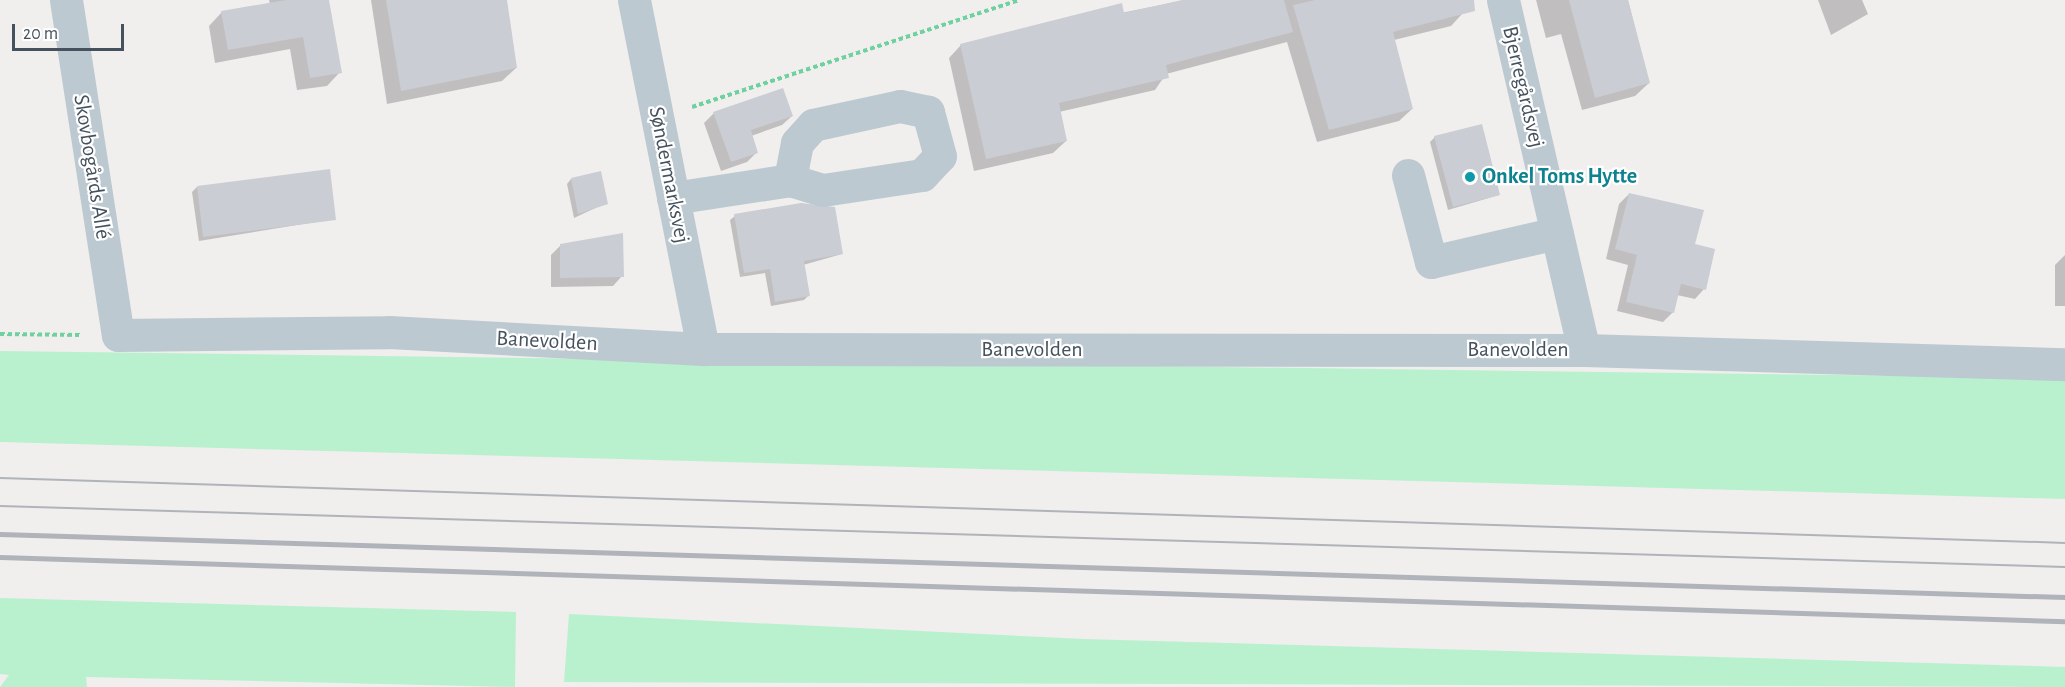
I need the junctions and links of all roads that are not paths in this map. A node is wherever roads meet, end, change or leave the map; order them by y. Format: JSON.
{"nodes":[{"id":1,"x":66,"y":0,"type":"edge"},
{"id":2,"x":634,"y":0,"type":"edge"},
{"id":3,"x":1503,"y":0,"type":"edge"},
{"id":4,"x":1408,"y":175,"type":"dead end"},
{"id":5,"x":790,"y":180,"type":"dead end"},
{"id":6,"x":673,"y":198,"type":"junction"},
{"id":7,"x":1557,"y":233,"type":"junction"},
{"id":8,"x":118,"y":335,"type":"joint"},
{"id":9,"x":703,"y":349,"type":"junction"},
{"id":10,"x":1584,"y":350,"type":"junction"},
{"id":11,"x":2065,"y":364,"type":"edge"}],
"edges":[{"from":1,"to":8,"type":"street","name":"Skovbogårds Allé"},
{"from":2,"to":6,"type":"street","name":"Søndermarksvej"},
{"from":3,"to":7,"type":"street","name":"Bjerregårdsvej"},
{"from":4,"to":7,"type":"street"},
{"from":5,"to":6,"type":"street"},
{"from":6,"to":9,"type":"street","name":"Søndermarksvej"},
{"from":7,"to":10,"type":"street","name":"Bjerregårdsvej"},
{"from":8,"to":9,"type":"street","name":"Banevolden"},
{"from":9,"to":10,"type":"street","name":"Banevolden"},
{"from":10,"to":11,"type":"street","name":"Banevolden"}]}
